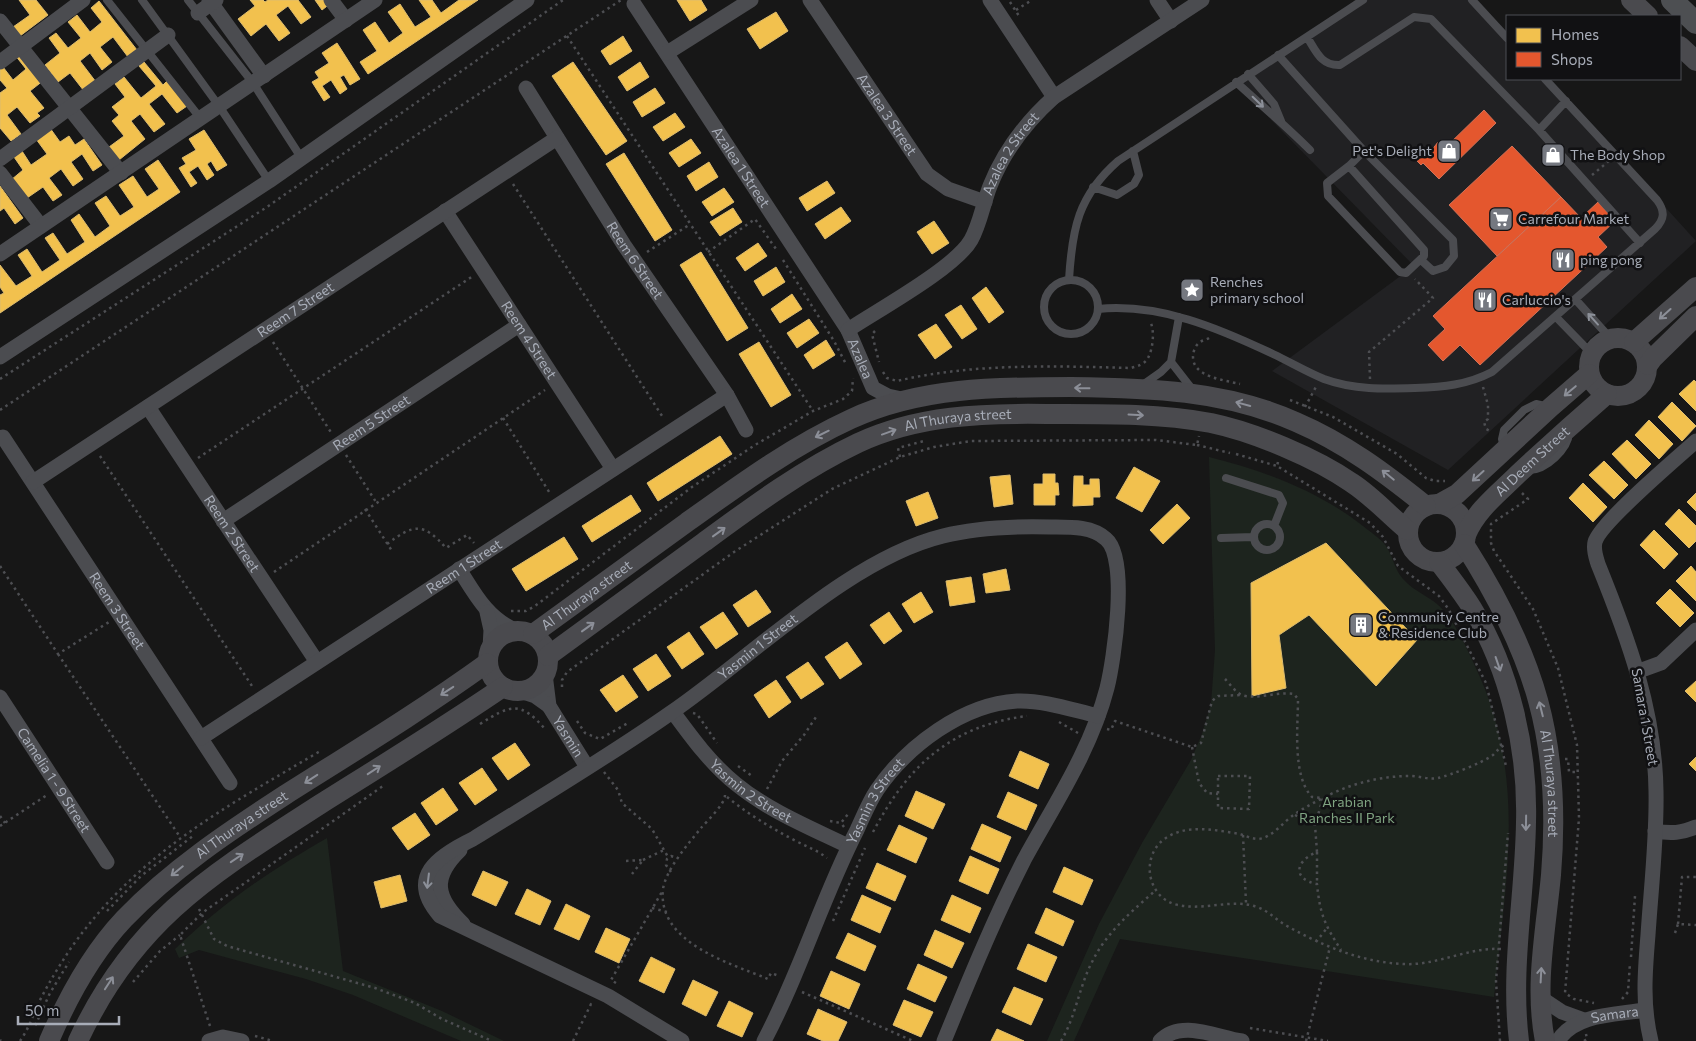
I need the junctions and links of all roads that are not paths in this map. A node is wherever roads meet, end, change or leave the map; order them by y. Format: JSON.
{"nodes":[{"id":1,"x":83,"y":0,"type":"edge"},
{"id":2,"x":107,"y":0,"type":"edge"},
{"id":3,"x":142,"y":0,"type":"edge"},
{"id":4,"x":188,"y":0,"type":"edge"},
{"id":5,"x":331,"y":0,"type":"edge"},
{"id":6,"x":375,"y":0,"type":"edge"},
{"id":7,"x":527,"y":0,"type":"edge"},
{"id":8,"x":751,"y":0,"type":"edge"},
{"id":9,"x":810,"y":0,"type":"edge"},
{"id":10,"x":990,"y":0,"type":"edge"},
{"id":11,"x":1157,"y":0,"type":"edge"},
{"id":12,"x":1202,"y":0,"type":"edge"},
{"id":13,"x":1363,"y":0,"type":"edge"},
{"id":14,"x":1472,"y":0,"type":"edge"},
{"id":15,"x":1631,"y":0,"type":"edge"},
{"id":16,"x":1672,"y":0,"type":"edge"},
{"id":17,"x":212,"y":1,"type":"edge"},
{"id":18,"x":627,"y":2,"type":"edge"},
{"id":19,"x":198,"y":13,"type":"junction"},
{"id":20,"x":1647,"y":15,"type":"edge"},
{"id":21,"x":0,"y":20,"type":"edge"},
{"id":22,"x":346,"y":20,"type":"junction"},
{"id":23,"x":1171,"y":20,"type":"junction"},
{"id":24,"x":1696,"y":23,"type":"edge"},
{"id":25,"x":168,"y":35,"type":"junction"},
{"id":26,"x":1307,"y":37,"type":"junction"},
{"id":27,"x":1506,"y":37,"type":"edge"},
{"id":28,"x":21,"y":47,"type":"junction"},
{"id":29,"x":1681,"y":47,"type":"edge"},
{"id":30,"x":148,"y":51,"type":"junction"},
{"id":31,"x":667,"y":53,"type":"junction"},
{"id":32,"x":1278,"y":55,"type":"junction"},
{"id":33,"x":1696,"y":61,"type":"edge"},
{"id":34,"x":0,"y":62,"type":"edge"},
{"id":35,"x":1248,"y":74,"type":"junction"},
{"id":36,"x":258,"y":80,"type":"junction"},
{"id":37,"x":1546,"y":80,"type":"edge"},
{"id":38,"x":1236,"y":82,"type":"junction"},
{"id":39,"x":526,"y":88,"type":"dead end"},
{"id":40,"x":1054,"y":97,"type":"junction"},
{"id":41,"x":1566,"y":101,"type":"junction"},
{"id":42,"x":219,"y":106,"type":"junction"},
{"id":43,"x":69,"y":108,"type":"junction"},
{"id":44,"x":201,"y":119,"type":"junction"},
{"id":45,"x":1281,"y":121,"type":"junction"},
{"id":46,"x":1539,"y":130,"type":"junction"},
{"id":47,"x":557,"y":138,"type":"junction"},
{"id":48,"x":1310,"y":150,"type":"dead end"},
{"id":49,"x":1133,"y":151,"type":"junction"},
{"id":50,"x":1364,"y":151,"type":"junction"},
{"id":51,"x":302,"y":159,"type":"junction"},
{"id":52,"x":0,"y":160,"type":"edge"},
{"id":53,"x":1349,"y":166,"type":"junction"},
{"id":54,"x":0,"y":172,"type":"edge"},
{"id":55,"x":121,"y":173,"type":"junction"},
{"id":56,"x":269,"y":182,"type":"junction"},
{"id":57,"x":1093,"y":187,"type":"junction"},
{"id":58,"x":984,"y":202,"type":"junction"},
{"id":59,"x":445,"y":212,"type":"junction"},
{"id":60,"x":42,"y":226,"type":"junction"},
{"id":61,"x":1640,"y":243,"type":"junction"},
{"id":62,"x":0,"y":254,"type":"edge"},
{"id":63,"x":1421,"y":260,"type":"junction"},
{"id":64,"x":1069,"y":280,"type":"junction"},
{"id":65,"x":1696,"y":287,"type":"edge"},
{"id":66,"x":1576,"y":300,"type":"junction"},
{"id":67,"x":1098,"y":309,"type":"junction"},
{"id":68,"x":1696,"y":316,"type":"edge"},
{"id":69,"x":1178,"y":317,"type":"junction"},
{"id":70,"x":1556,"y":317,"type":"junction"},
{"id":71,"x":519,"y":326,"type":"junction"},
{"id":72,"x":848,"y":330,"type":"junction"},
{"id":73,"x":1611,"y":339,"type":"junction"},
{"id":74,"x":1634,"y":342,"type":"junction"},
{"id":75,"x":1592,"y":354,"type":"junction"},
{"id":76,"x":0,"y":357,"type":"edge"},
{"id":77,"x":1171,"y":362,"type":"junction"},
{"id":78,"x":1648,"y":365,"type":"junction"},
{"id":79,"x":1590,"y":374,"type":"junction"},
{"id":80,"x":872,"y":388,"type":"junction"},
{"id":81,"x":1134,"y":388,"type":"junction"},
{"id":82,"x":1607,"y":394,"type":"junction"},
{"id":83,"x":727,"y":395,"type":"junction"},
{"id":84,"x":1202,"y":395,"type":"junction"},
{"id":85,"x":906,"y":400,"type":"junction"},
{"id":86,"x":1546,"y":406,"type":"junction"},
{"id":87,"x":148,"y":407,"type":"junction"},
{"id":88,"x":853,"y":418,"type":"junction"},
{"id":89,"x":746,"y":430,"type":"dead end"},
{"id":90,"x":1569,"y":430,"type":"junction"},
{"id":91,"x":3,"y":437,"type":"dead end"},
{"id":92,"x":1696,"y":441,"type":"edge"},
{"id":93,"x":1503,"y":447,"type":"junction"},
{"id":94,"x":613,"y":469,"type":"junction"},
{"id":95,"x":1525,"y":470,"type":"junction"},
{"id":96,"x":1226,"y":478,"type":"dead end"},
{"id":97,"x":33,"y":482,"type":"junction"},
{"id":98,"x":1433,"y":505,"type":"junction"},
{"id":99,"x":223,"y":521,"type":"junction"},
{"id":100,"x":1274,"y":526,"type":"junction"},
{"id":101,"x":1407,"y":530,"type":"junction"},
{"id":102,"x":1253,"y":537,"type":"junction"},
{"id":103,"x":1221,"y":538,"type":"dead end"},
{"id":104,"x":1465,"y":540,"type":"junction"},
{"id":105,"x":1439,"y":562,"type":"junction"},
{"id":106,"x":459,"y":569,"type":"junction"},
{"id":107,"x":486,"y":612,"type":"junction"},
{"id":108,"x":1696,"y":630,"type":"edge"},
{"id":109,"x":524,"y":632,"type":"junction"},
{"id":110,"x":489,"y":656,"type":"junction"},
{"id":111,"x":317,"y":662,"type":"junction"},
{"id":112,"x":547,"y":665,"type":"junction"},
{"id":113,"x":1638,"y":672,"type":"junction"},
{"id":114,"x":512,"y":689,"type":"junction"},
{"id":115,"x":0,"y":697,"type":"edge"},
{"id":116,"x":549,"y":706,"type":"junction"},
{"id":117,"x":673,"y":712,"type":"junction"},
{"id":118,"x":1095,"y":725,"type":"junction"},
{"id":119,"x":201,"y":738,"type":"junction"},
{"id":120,"x":587,"y":767,"type":"junction"},
{"id":121,"x":230,"y":783,"type":"dead end"},
{"id":122,"x":1696,"y":827,"type":"edge"},
{"id":123,"x":1655,"y":831,"type":"junction"},
{"id":124,"x":848,"y":846,"type":"junction"},
{"id":125,"x":107,"y":862,"type":"dead end"},
{"id":126,"x":1541,"y":998,"type":"junction"},
{"id":127,"x":1645,"y":1010,"type":"junction"},
{"id":128,"x":1584,"y":1020,"type":"junction"},
{"id":129,"x":1224,"y":1038,"type":"junction"},
{"id":130,"x":216,"y":1039,"type":"edge"},
{"id":131,"x":49,"y":1041,"type":"edge"},
{"id":132,"x":78,"y":1041,"type":"edge"},
{"id":133,"x":242,"y":1041,"type":"edge"},
{"id":134,"x":682,"y":1041,"type":"edge"},
{"id":135,"x":764,"y":1041,"type":"edge"},
{"id":136,"x":944,"y":1041,"type":"edge"},
{"id":137,"x":1160,"y":1041,"type":"edge"},
{"id":138,"x":1176,"y":1041,"type":"edge"},
{"id":139,"x":1242,"y":1041,"type":"edge"},
{"id":140,"x":1519,"y":1041,"type":"edge"},
{"id":141,"x":1545,"y":1041,"type":"edge"},
{"id":142,"x":1558,"y":1041,"type":"edge"},
{"id":143,"x":1651,"y":1041,"type":"edge"}],
"edges":[{"from":1,"to":28,"type":"street"},
{"from":2,"to":30,"type":"lane"},
{"from":3,"to":25,"type":"lane"},
{"from":4,"to":19,"type":"lane"},
{"from":5,"to":22,"type":"street"},
{"from":6,"to":22,"type":"street"},
{"from":7,"to":51,"type":"street"},
{"from":8,"to":31,"type":"street"},
{"from":9,"to":58,"type":"street","name":"Azalea 3 Street"},
{"from":10,"to":40,"type":"street"},
{"from":11,"to":23,"type":"street"},
{"from":12,"to":23,"type":"street","name":"Azalea 2 Street"},
{"from":13,"to":26,"type":"lane"},
{"from":14,"to":27,"type":"lane"},
{"from":15,"to":20,"type":"street"},
{"from":16,"to":24,"type":"main road"},
{"from":17,"to":19,"type":"street"},
{"from":17,"to":36,"type":"street"},
{"from":18,"to":31,"type":"street","name":"Azalea 1 Street"},
{"from":19,"to":36,"type":"lane"},
{"from":21,"to":28,"type":"street"},
{"from":22,"to":36,"type":"street"},
{"from":23,"to":40,"type":"street","name":"Azalea 2 Street"},
{"from":25,"to":30,"type":"street"},
{"from":25,"to":42,"type":"lane"},
{"from":26,"to":32,"type":"lane"},
{"from":26,"to":46,"type":"lane"},
{"from":28,"to":34,"type":"street"},
{"from":28,"to":43,"type":"street"},
{"from":29,"to":33,"type":"street"},
{"from":30,"to":43,"type":"street"},
{"from":30,"to":44,"type":"lane"},
{"from":31,"to":72,"type":"street","name":"Azalea 1 Street"},
{"from":32,"to":35,"type":"lane"},
{"from":32,"to":50,"type":"lane"},
{"from":35,"to":38,"type":"lane"},
{"from":35,"to":45,"type":"lane"},
{"from":36,"to":42,"type":"street"},
{"from":36,"to":51,"type":"lane"},
{"from":37,"to":41,"type":"lane"},
{"from":38,"to":45,"type":"lane","one_way":true},
{"from":38,"to":49,"type":"lane"},
{"from":39,"to":47,"type":"street","name":"Reem 6 Street"},
{"from":40,"to":58,"type":"street","name":"Azalea 2 Street"},
{"from":41,"to":46,"type":"lane"},
{"from":41,"to":61,"type":"lane"},
{"from":42,"to":44,"type":"street"},
{"from":42,"to":56,"type":"lane"},
{"from":43,"to":52,"type":"street"},
{"from":43,"to":55,"type":"street"},
{"from":44,"to":55,"type":"street"},
{"from":45,"to":48,"type":"lane"},
{"from":46,"to":61,"type":"lane"},
{"from":47,"to":59,"type":"street","name":"Reem 7 Street"},
{"from":47,"to":83,"type":"street","name":"Reem 6 Street"},
{"from":49,"to":57,"type":"lane"},
{"from":49,"to":57,"type":"lane"},
{"from":50,"to":53,"type":"lane"},
{"from":50,"to":63,"type":"lane"},
{"from":51,"to":56,"type":"street"},
{"from":53,"to":63,"type":"lane"},
{"from":53,"to":63,"type":"lane"},
{"from":54,"to":60,"type":"street"},
{"from":55,"to":60,"type":"street"},
{"from":56,"to":76,"type":"street"},
{"from":57,"to":64,"type":"lane"},
{"from":58,"to":72,"type":"street","name":"Azalea 2 Street"},
{"from":59,"to":71,"type":"street","name":"Reem 4 Street"},
{"from":59,"to":87,"type":"street","name":"Reem 7 Street"},
{"from":60,"to":62,"type":"street"},
{"from":61,"to":66,"type":"lane"},
{"from":64,"to":67,"type":"lane"},
{"from":64,"to":67,"type":"lane"},
{"from":65,"to":74,"type":"street","one_way":true},
{"from":66,"to":70,"type":"lane"},
{"from":73,"to":66,"type":"lane","one_way":true},
{"from":67,"to":69,"type":"lane"},
{"from":68,"to":78,"type":"street"},
{"from":69,"to":70,"type":"lane"},
{"from":69,"to":77,"type":"lane"},
{"from":70,"to":75,"type":"lane"},
{"from":71,"to":94,"type":"street","name":"Reem 4 Street"},
{"from":71,"to":99,"type":"street","name":"Reem 5 Street"},
{"from":72,"to":80,"type":"street","name":"Azalea"},
{"from":73,"to":74,"type":"street"},
{"from":73,"to":75,"type":"street"},
{"from":74,"to":78,"type":"street"},
{"from":75,"to":79,"type":"street"},
{"from":77,"to":81,"type":"lane"},
{"from":77,"to":84,"type":"lane"},
{"from":78,"to":82,"type":"street"},
{"from":79,"to":82,"type":"street"},
{"from":79,"to":86,"type":"street","name":"Al Deem Street","one_way":true},
{"from":80,"to":85,"type":"street","name":"Azalea"},
{"from":80,"to":88,"type":"street","name":"Azalea"},
{"from":81,"to":84,"type":"street","name":"Al Thuraya street"},
{"from":81,"to":85,"type":"street","name":"Al Thuraya street","one_way":true},
{"from":82,"to":90,"type":"street","name":"Al Deem Street"},
{"from":83,"to":89,"type":"street","name":"Reem 6 Street"},
{"from":83,"to":94,"type":"street","name":"Reem 1 Street"},
{"from":98,"to":84,"type":"street","name":"Al Thuraya street","one_way":true},
{"from":85,"to":88,"type":"street","name":"Al Thuraya street"},
{"from":86,"to":90,"type":"street"},
{"from":86,"to":93,"type":"street","name":"Al Deem Street"},
{"from":87,"to":97,"type":"street","name":"Reem 7 Street"},
{"from":87,"to":99,"type":"street","name":"Reem 2 Street"},
{"from":88,"to":109,"type":"street","name":"Al Thuraya street","one_way":true},
{"from":90,"to":95,"type":"street","name":"Al Deem Street"},
{"from":91,"to":97,"type":"street","name":"Reem 3 Street"},
{"from":92,"to":113,"type":"street","name":"Samara 1 Street"},
{"from":93,"to":95,"type":"street"},
{"from":93,"to":98,"type":"street","name":"Al Deem Street","one_way":true},
{"from":94,"to":106,"type":"street","name":"Reem 1 Street"},
{"from":95,"to":104,"type":"street","name":"Al Deem Street"},
{"from":96,"to":100,"type":"lane"},
{"from":97,"to":119,"type":"street","name":"Reem 3 Street"},
{"from":98,"to":101,"type":"street"},
{"from":98,"to":104,"type":"street"},
{"from":99,"to":111,"type":"street","name":"Reem 2 Street"},
{"from":100,"to":102,"type":"lane"},
{"from":100,"to":102,"type":"lane"},
{"from":101,"to":105,"type":"street"},
{"from":112,"to":101,"type":"street","name":"Al Thuraya street","one_way":true},
{"from":102,"to":103,"type":"lane"},
{"from":104,"to":105,"type":"street"},
{"from":126,"to":104,"type":"street","name":"Al Thuraya street","one_way":true},
{"from":105,"to":140,"type":"street","name":"Al Thuraya street","one_way":true},
{"from":106,"to":107,"type":"street"},
{"from":106,"to":111,"type":"street","name":"Reem 1 Street"},
{"from":107,"to":109,"type":"street"},
{"from":107,"to":110,"type":"street"},
{"from":108,"to":113,"type":"street"},
{"from":109,"to":110,"type":"street"},
{"from":109,"to":112,"type":"street"},
{"from":110,"to":114,"type":"street"},
{"from":110,"to":131,"type":"street","name":"Al Thuraya street","one_way":true},
{"from":111,"to":119,"type":"street","name":"Reem 1 Street"},
{"from":112,"to":114,"type":"street"},
{"from":112,"to":116,"type":"street","name":"Yasmin"},
{"from":113,"to":123,"type":"street","name":"Samara 1 Street"},
{"from":114,"to":116,"type":"street","name":"Yasmin"},
{"from":132,"to":114,"type":"street","name":"Al Thuraya street","one_way":true},
{"from":115,"to":125,"type":"street","name":"Camelia 1 - 9 Street"},
{"from":116,"to":120,"type":"street","name":"Yasmin"},
{"from":117,"to":118,"type":"street","name":"Yasmin 1 Street"},
{"from":117,"to":120,"type":"street","name":"Yasmin 1 Street"},
{"from":117,"to":124,"type":"street","name":"Yasmin 2 Street"},
{"from":118,"to":124,"type":"street","name":"Yasmin 3 Street"},
{"from":118,"to":136,"type":"street","name":"Yasmin 1 Street"},
{"from":119,"to":121,"type":"street","name":"Reem 3 Street"},
{"from":120,"to":134,"type":"street","name":"Yasmin 1 Street"},
{"from":122,"to":123,"type":"street"},
{"from":123,"to":127,"type":"street","name":"Samara 1 Street"},
{"from":124,"to":135,"type":"street","name":"Yasmin 3 Street"},
{"from":126,"to":128,"type":"street","name":"Samara"},
{"from":126,"to":141,"type":"street","name":"Al Thuraya street"},
{"from":127,"to":128,"type":"street","name":"Samara"},
{"from":127,"to":143,"type":"street","name":"Samara 1 Street"},
{"from":128,"to":142,"type":"street","name":"Samara"},
{"from":129,"to":137,"type":"street"},
{"from":129,"to":138,"type":"street"},
{"from":129,"to":139,"type":"street"},
{"from":130,"to":133,"type":"street"}]}
